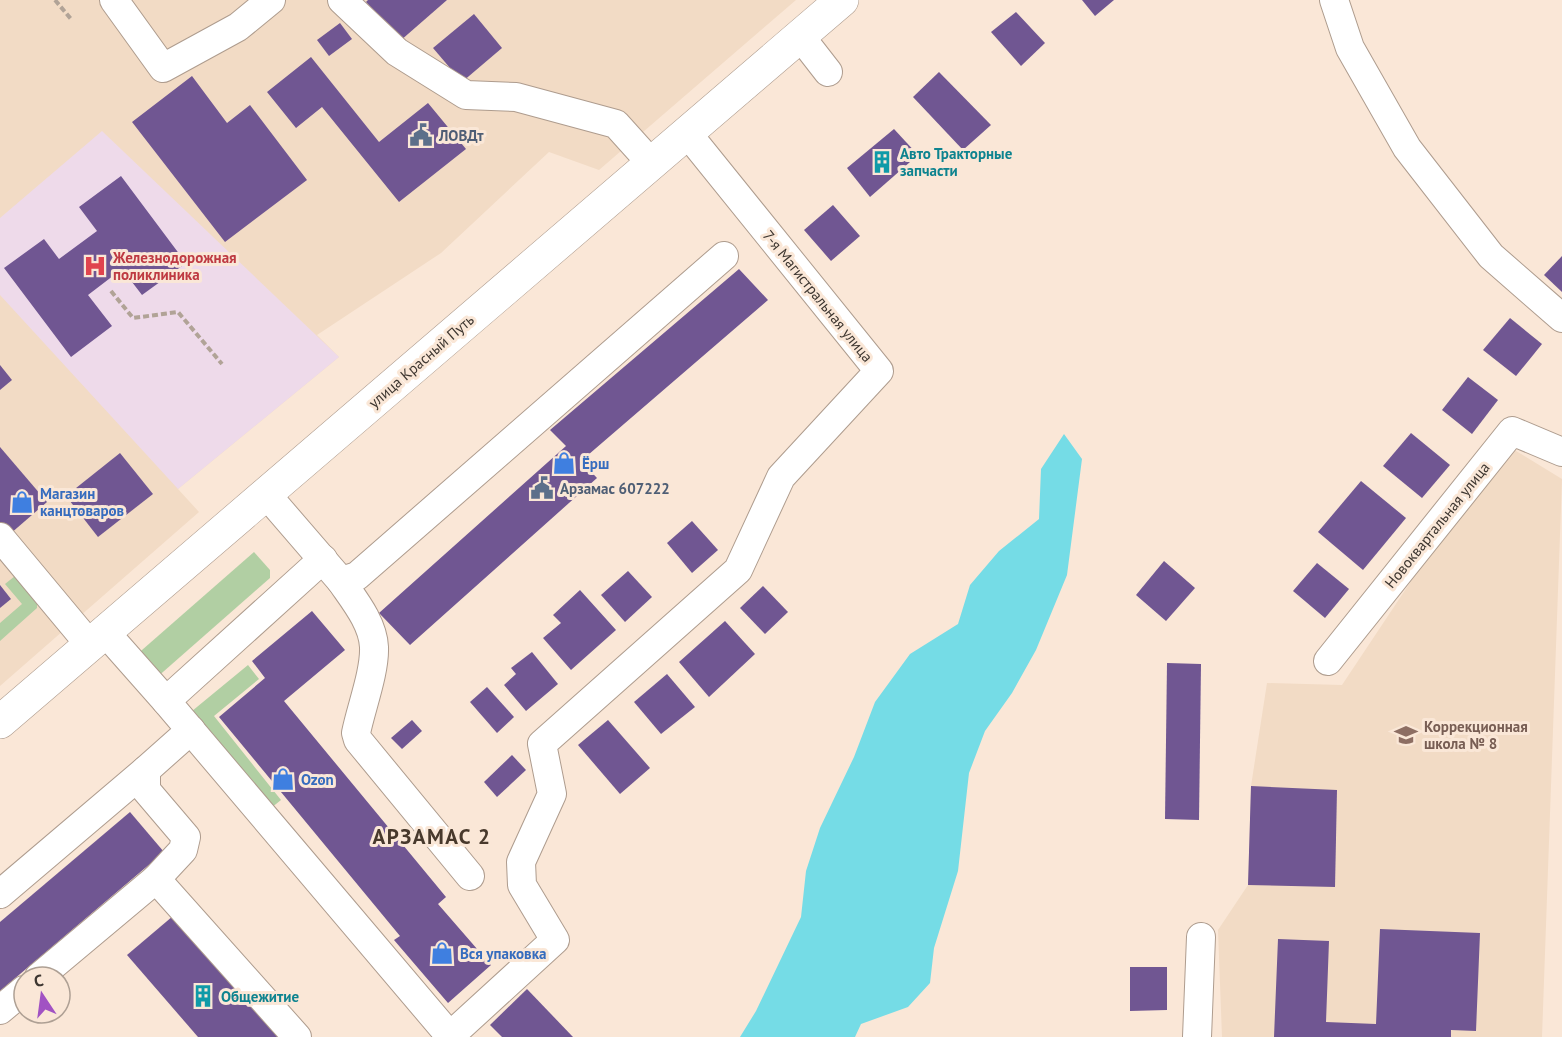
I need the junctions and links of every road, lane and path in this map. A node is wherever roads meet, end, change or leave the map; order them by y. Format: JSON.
{"nodes":[{"id":1,"x":55,"y":0,"type":"edge"},
{"id":2,"x":114,"y":0,"type":"edge"},
{"id":3,"x":271,"y":0,"type":"edge"},
{"id":4,"x":342,"y":0,"type":"edge"},
{"id":5,"x":842,"y":0,"type":"edge"},
{"id":6,"x":1334,"y":0,"type":"edge"},
{"id":7,"x":71,"y":19,"type":"dead end"},
{"id":8,"x":800,"y":36,"type":"junction"},
{"id":9,"x":828,"y":72,"type":"dead end"},
{"id":10,"x":687,"y":134,"type":"junction"},
{"id":11,"x":652,"y":164,"type":"junction"},
{"id":12,"x":724,"y":255,"type":"dead end"},
{"id":13,"x":111,"y":291,"type":"dead end"},
{"id":14,"x":1562,"y":318,"type":"edge"},
{"id":15,"x":222,"y":364,"type":"dead end"},
{"id":16,"x":1562,"y":452,"type":"edge"},
{"id":17,"x":266,"y":494,"type":"junction"},
{"id":18,"x":0,"y":537,"type":"edge"},
{"id":19,"x":323,"y":559,"type":"junction"},
{"id":20,"x":341,"y":581,"type":"junction"},
{"id":21,"x":98,"y":639,"type":"junction"},
{"id":22,"x":1328,"y":661,"type":"dead end"},
{"id":23,"x":166,"y":700,"type":"junction"},
{"id":24,"x":0,"y":722,"type":"edge"},
{"id":25,"x":191,"y":730,"type":"junction"},
{"id":26,"x":146,"y":770,"type":"junction"},
{"id":27,"x":470,"y":876,"type":"dead end"},
{"id":28,"x":156,"y":879,"type":"junction"},
{"id":29,"x":0,"y":894,"type":"edge"},
{"id":30,"x":1201,"y":937,"type":"dead end"},
{"id":31,"x":53,"y":965,"type":"edge"},
{"id":32,"x":12,"y":1000,"type":"edge"},
{"id":33,"x":0,"y":1010,"type":"edge"},
{"id":34,"x":297,"y":1037,"type":"edge"},
{"id":35,"x":1197,"y":1037,"type":"edge"}],
"edges":[{"from":1,"to":7,"type":"path"},
{"from":2,"to":3,"type":"street"},
{"from":4,"to":11,"type":"street"},
{"from":5,"to":8,"type":"main road","name":"улица Красный Путь"},
{"from":6,"to":14,"type":"street"},
{"from":8,"to":9,"type":"street"},
{"from":8,"to":10,"type":"main road","name":"улица Красный Путь"},
{"from":10,"to":11,"type":"main road","name":"улица Красный Путь"},
{"from":10,"to":25,"type":"street","name":"7-я Магистральная улица"},
{"from":11,"to":17,"type":"main road","name":"улица Красный Путь"},
{"from":12,"to":20,"type":"street"},
{"from":13,"to":15,"type":"path"},
{"from":16,"to":22,"type":"street","name":"Новоквартальная улица"},
{"from":17,"to":19,"type":"street"},
{"from":17,"to":21,"type":"main road","name":"улица Красный Путь"},
{"from":18,"to":21,"type":"street"},
{"from":19,"to":20,"type":"street"},
{"from":19,"to":23,"type":"street"},
{"from":20,"to":27,"type":"street"},
{"from":21,"to":23,"type":"street"},
{"from":21,"to":24,"type":"main road","name":"улица Красный Путь"},
{"from":23,"to":25,"type":"street"},
{"from":25,"to":26,"type":"street"},
{"from":26,"to":28,"type":"street"},
{"from":26,"to":29,"type":"street"},
{"from":28,"to":31,"type":"street"},
{"from":28,"to":34,"type":"street"},
{"from":30,"to":35,"type":"street"},
{"from":32,"to":33,"type":"street"}]}
